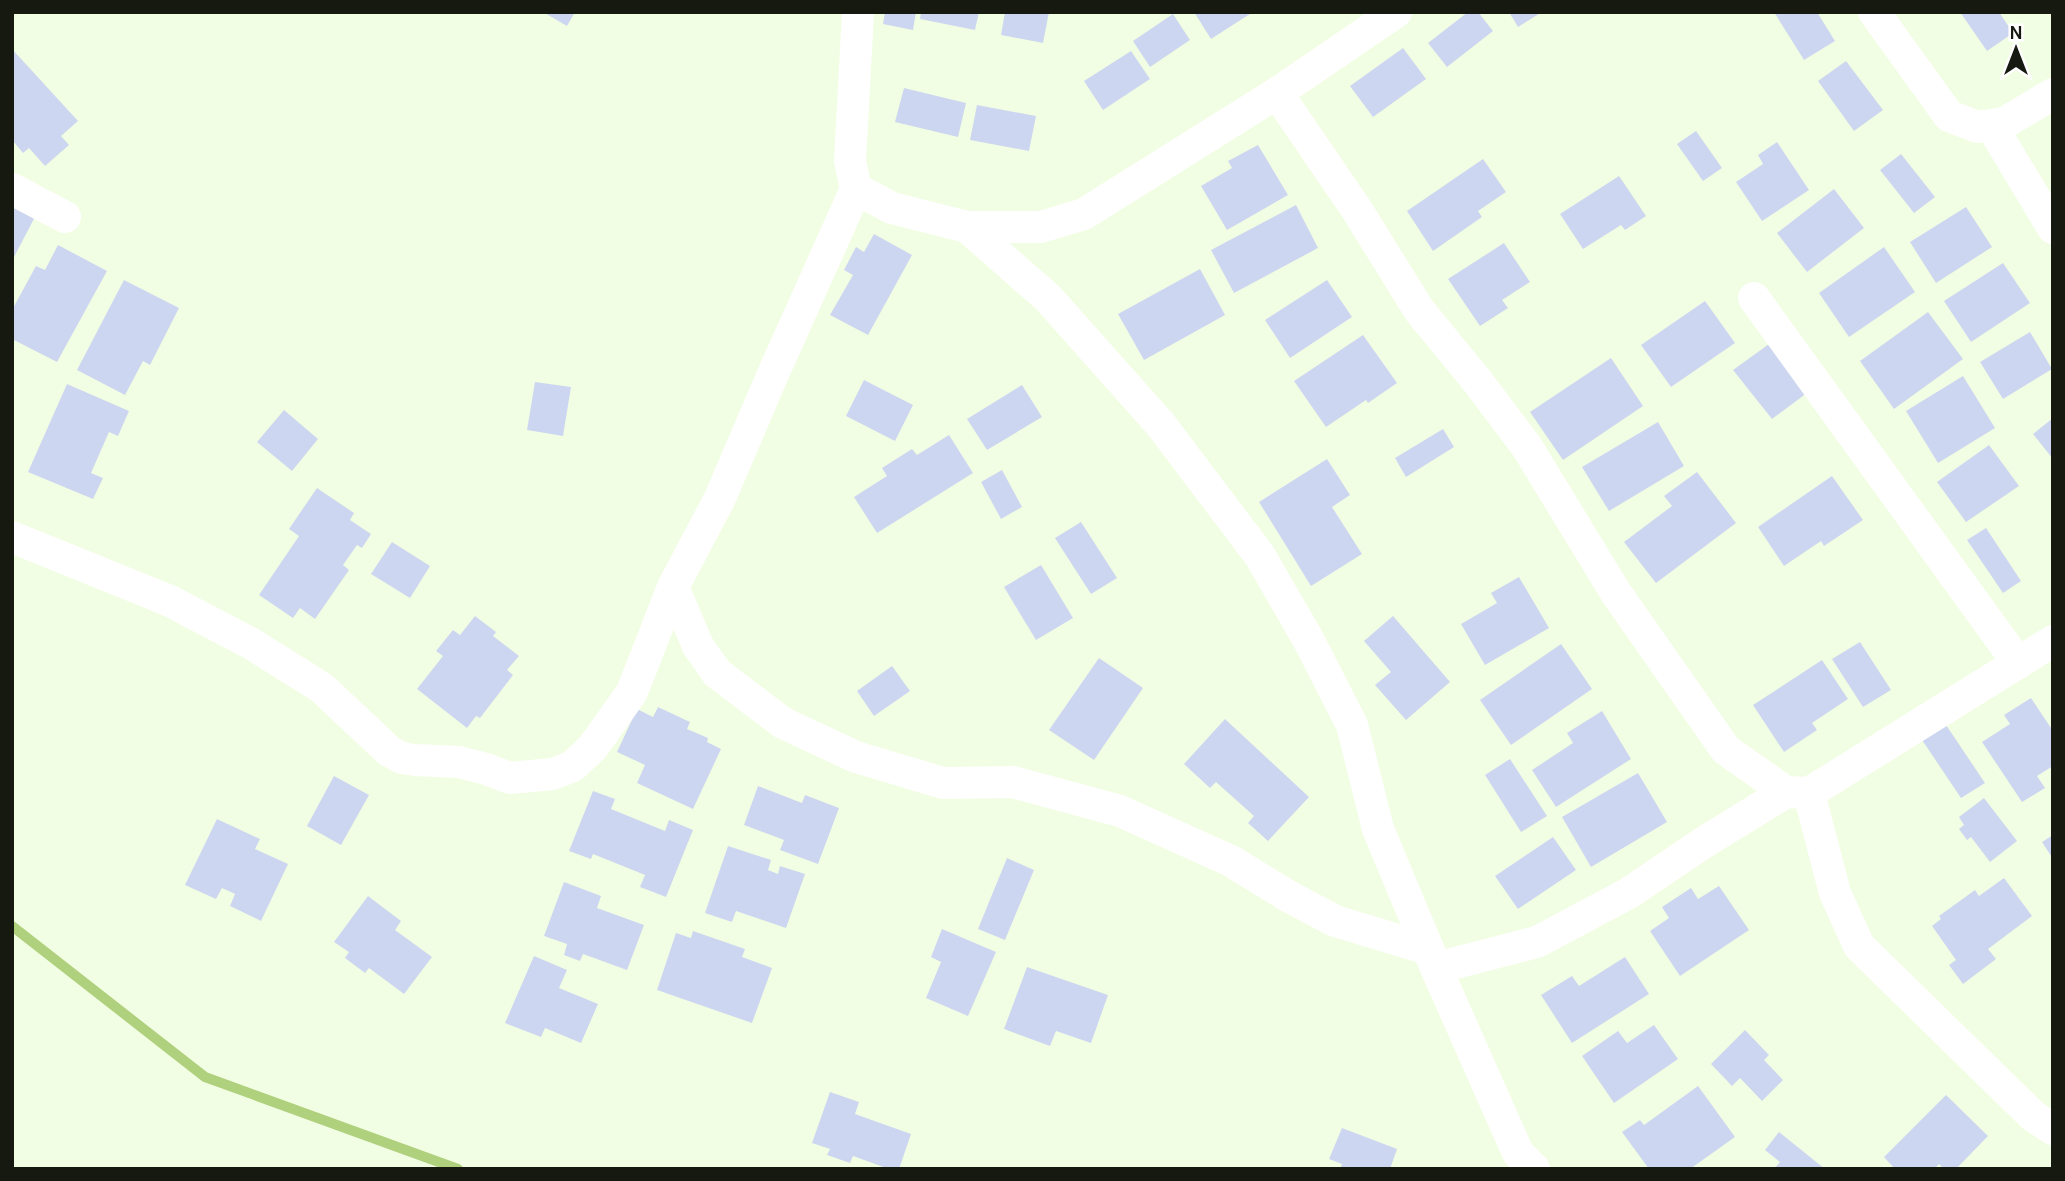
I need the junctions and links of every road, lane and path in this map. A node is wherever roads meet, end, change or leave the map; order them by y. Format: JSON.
{"nodes":[{"id":1,"x":858,"y":12,"type":"edge"},
{"id":2,"x":1396,"y":12,"type":"edge"},
{"id":3,"x":1874,"y":12,"type":"edge"},
{"id":4,"x":1277,"y":93,"type":"junction"},
{"id":5,"x":2053,"y":94,"type":"edge"},
{"id":6,"x":1991,"y":125,"type":"junction"},
{"id":7,"x":12,"y":189,"type":"edge"},
{"id":8,"x":856,"y":189,"type":"junction"},
{"id":9,"x":65,"y":217,"type":"dead end"},
{"id":10,"x":967,"y":227,"type":"junction"},
{"id":11,"x":2053,"y":228,"type":"edge"},
{"id":12,"x":1754,"y":298,"type":"dead end"},
{"id":13,"x":12,"y":537,"type":"edge"},
{"id":14,"x":673,"y":587,"type":"junction"},
{"id":15,"x":2053,"y":641,"type":"edge"},
{"id":16,"x":2018,"y":663,"type":"junction"},
{"id":17,"x":1797,"y":792,"type":"junction"},
{"id":18,"x":1432,"y":958,"type":"junction"},
{"id":19,"x":2053,"y":1129,"type":"edge"},
{"id":20,"x":1534,"y":1169,"type":"edge"}],
"edges":[{"from":1,"to":8,"type":"street"},
{"from":2,"to":4,"type":"street"},
{"from":3,"to":6,"type":"street"},
{"from":4,"to":10,"type":"street"},
{"from":4,"to":17,"type":"street"},
{"from":5,"to":6,"type":"street"},
{"from":6,"to":11,"type":"street"},
{"from":7,"to":9,"type":"street"},
{"from":8,"to":10,"type":"street"},
{"from":8,"to":14,"type":"street"},
{"from":10,"to":18,"type":"street"},
{"from":12,"to":16,"type":"street"},
{"from":13,"to":14,"type":"street"},
{"from":14,"to":18,"type":"street"},
{"from":15,"to":16,"type":"street"},
{"from":16,"to":17,"type":"street"},
{"from":17,"to":18,"type":"street"},
{"from":17,"to":19,"type":"street"},
{"from":18,"to":20,"type":"street"}]}
